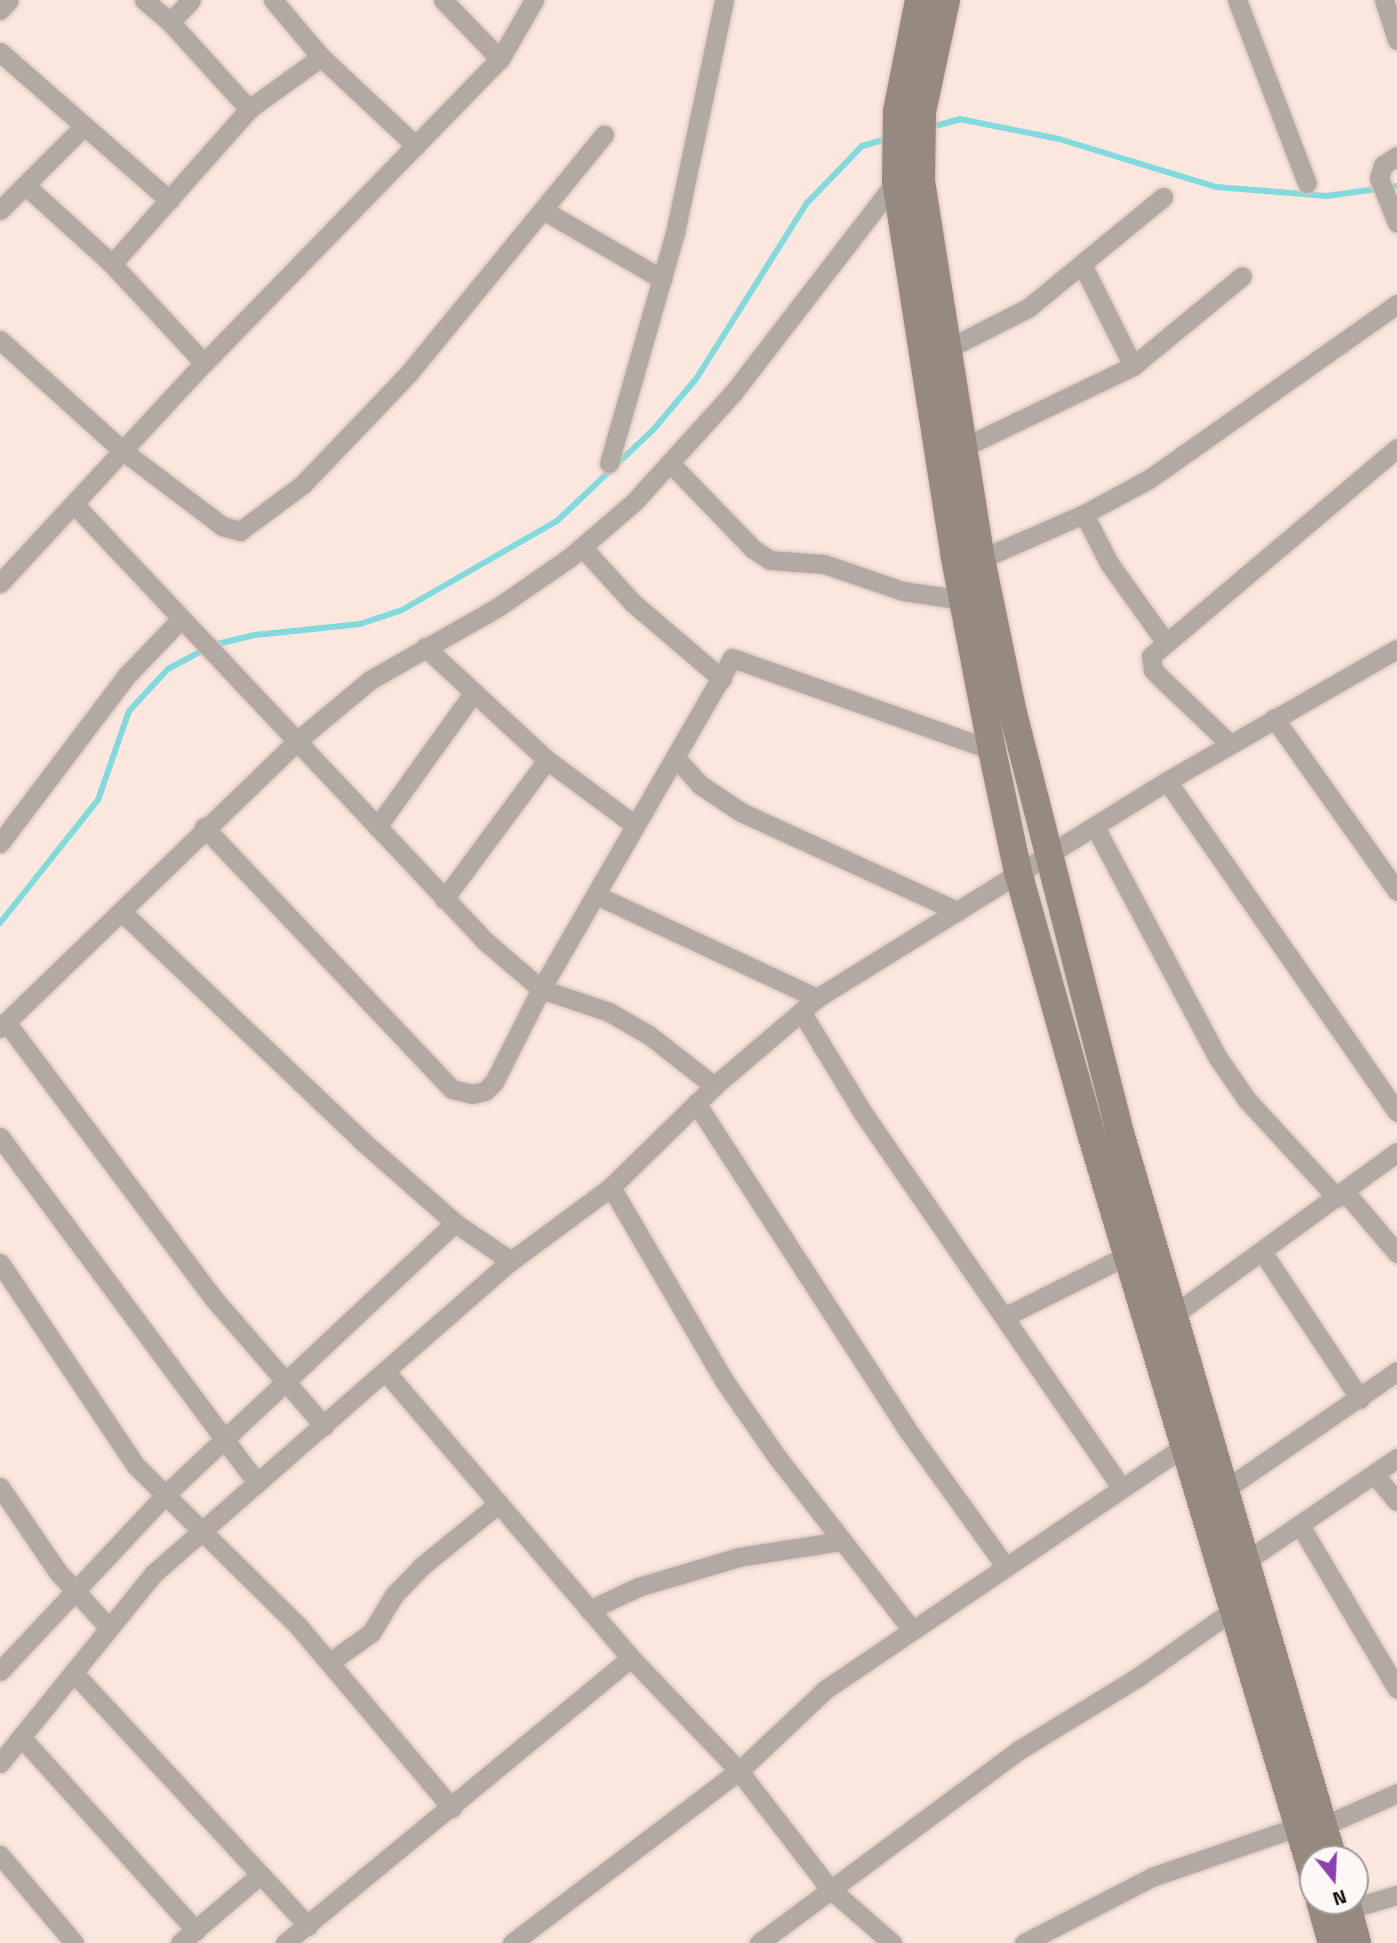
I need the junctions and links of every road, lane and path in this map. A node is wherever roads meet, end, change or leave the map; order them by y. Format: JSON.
{"nodes":[{"id":1,"x":144,"y":0,"type":"edge"},
{"id":2,"x":191,"y":0,"type":"edge"},
{"id":3,"x":273,"y":0,"type":"edge"},
{"id":4,"x":443,"y":0,"type":"edge"},
{"id":5,"x":534,"y":0,"type":"edge"},
{"id":6,"x":724,"y":0,"type":"edge"},
{"id":7,"x":919,"y":0,"type":"edge"},
{"id":8,"x":946,"y":0,"type":"edge"},
{"id":9,"x":1237,"y":0,"type":"edge"},
{"id":10,"x":1384,"y":0,"type":"edge"},
{"id":11,"x":170,"y":22,"type":"junction"},
{"id":12,"x":1397,"y":40,"type":"edge"},
{"id":13,"x":0,"y":52,"type":"edge"},
{"id":14,"x":321,"y":57,"type":"junction"},
{"id":15,"x":500,"y":58,"type":"junction"},
{"id":16,"x":249,"y":109,"type":"junction"},
{"id":17,"x":910,"y":111,"type":"junction"},
{"id":18,"x":84,"y":126,"type":"junction"},
{"id":19,"x":604,"y":135,"type":"dead end"},
{"id":20,"x":416,"y":146,"type":"junction"},
{"id":21,"x":907,"y":149,"type":"junction"},
{"id":22,"x":1397,"y":156,"type":"edge"},
{"id":23,"x":896,"y":181,"type":"junction"},
{"id":24,"x":1307,"y":183,"type":"dead end"},
{"id":25,"x":25,"y":185,"type":"junction"},
{"id":26,"x":1163,"y":197,"type":"dead end"},
{"id":27,"x":169,"y":200,"type":"junction"},
{"id":28,"x":0,"y":210,"type":"edge"},
{"id":29,"x":543,"y":211,"type":"junction"},
{"id":30,"x":1397,"y":223,"type":"edge"},
{"id":31,"x":111,"y":264,"type":"junction"},
{"id":32,"x":1082,"y":264,"type":"junction"},
{"id":33,"x":1242,"y":276,"type":"dead end"},
{"id":34,"x":662,"y":279,"type":"junction"},
{"id":35,"x":1397,"y":304,"type":"edge"},
{"id":36,"x":0,"y":340,"type":"edge"},
{"id":37,"x":949,"y":348,"type":"junction"},
{"id":38,"x":204,"y":363,"type":"junction"},
{"id":39,"x":1133,"y":366,"type":"junction"},
{"id":40,"x":962,"y":448,"type":"junction"},
{"id":41,"x":1397,"y":448,"type":"edge"},
{"id":42,"x":124,"y":451,"type":"junction"},
{"id":43,"x":608,"y":463,"type":"dead end"},
{"id":44,"x":672,"y":465,"type":"junction"},
{"id":45,"x":74,"y":504,"type":"junction"},
{"id":46,"x":1084,"y":514,"type":"junction"},
{"id":47,"x":582,"y":547,"type":"junction"},
{"id":48,"x":981,"y":559,"type":"junction"},
{"id":49,"x":0,"y":583,"type":"edge"},
{"id":50,"x":963,"y":600,"type":"junction"},
{"id":51,"x":181,"y":618,"type":"junction"},
{"id":52,"x":1166,"y":643,"type":"junction"},
{"id":53,"x":425,"y":647,"type":"junction"},
{"id":54,"x":1397,"y":649,"type":"edge"},
{"id":55,"x":723,"y":679,"type":"junction"},
{"id":56,"x":472,"y":695,"type":"junction"},
{"id":57,"x":1274,"y":718,"type":"junction"},
{"id":58,"x":298,"y":740,"type":"junction"},
{"id":59,"x":1230,"y":744,"type":"junction"},
{"id":60,"x":992,"y":750,"type":"junction"},
{"id":61,"x":675,"y":757,"type":"junction"},
{"id":62,"x":547,"y":760,"type":"junction"},
{"id":63,"x":1167,"y":781,"type":"junction"},
{"id":64,"x":635,"y":825,"type":"junction"},
{"id":65,"x":204,"y":827,"type":"junction"},
{"id":66,"x":377,"y":827,"type":"junction"},
{"id":67,"x":1095,"y":827,"type":"junction"},
{"id":68,"x":0,"y":843,"type":"edge"},
{"id":69,"x":1048,"y":857,"type":"junction"},
{"id":70,"x":1018,"y":872,"type":"junction"},
{"id":71,"x":1397,"y":891,"type":"edge"},
{"id":72,"x":596,"y":895,"type":"junction"},
{"id":73,"x":444,"y":899,"type":"junction"},
{"id":74,"x":957,"y":911,"type":"junction"},
{"id":75,"x":123,"y":913,"type":"junction"},
{"id":76,"x":541,"y":989,"type":"junction"},
{"id":77,"x":817,"y":998,"type":"junction"},
{"id":78,"x":802,"y":1013,"type":"junction"},
{"id":79,"x":3,"y":1025,"type":"edge"},
{"id":80,"x":714,"y":1086,"type":"junction"},
{"id":81,"x":696,"y":1103,"type":"junction"},
{"id":82,"x":1397,"y":1112,"type":"edge"},
{"id":83,"x":0,"y":1137,"type":"edge"},
{"id":84,"x":1397,"y":1152,"type":"edge"},
{"id":85,"x":611,"y":1187,"type":"junction"},
{"id":86,"x":1340,"y":1195,"type":"junction"},
{"id":87,"x":455,"y":1223,"type":"junction"},
{"id":88,"x":1263,"y":1253,"type":"junction"},
{"id":89,"x":1397,"y":1253,"type":"edge"},
{"id":90,"x":1128,"y":1255,"type":"junction"},
{"id":91,"x":511,"y":1261,"type":"junction"},
{"id":92,"x":0,"y":1263,"type":"edge"},
{"id":93,"x":1172,"y":1316,"type":"junction"},
{"id":94,"x":1003,"y":1317,"type":"junction"},
{"id":95,"x":385,"y":1371,"type":"junction"},
{"id":96,"x":1397,"y":1371,"type":"edge"},
{"id":97,"x":287,"y":1385,"type":"junction"},
{"id":98,"x":1360,"y":1399,"type":"junction"},
{"id":99,"x":324,"y":1426,"type":"junction"},
{"id":100,"x":224,"y":1439,"type":"junction"},
{"id":101,"x":1187,"y":1445,"type":"junction"},
{"id":102,"x":1397,"y":1458,"type":"edge"},
{"id":103,"x":1374,"y":1474,"type":"junction"},
{"id":104,"x":257,"y":1483,"type":"junction"},
{"id":105,"x":1120,"y":1486,"type":"junction"},
{"id":106,"x":0,"y":1487,"type":"edge"},
{"id":107,"x":1227,"y":1488,"type":"junction"},
{"id":108,"x":166,"y":1494,"type":"junction"},
{"id":109,"x":1397,"y":1501,"type":"edge"},
{"id":110,"x":499,"y":1503,"type":"junction"},
{"id":111,"x":1301,"y":1528,"type":"junction"},
{"id":112,"x":204,"y":1530,"type":"junction"},
{"id":113,"x":841,"y":1541,"type":"junction"},
{"id":114,"x":1247,"y":1561,"type":"junction"},
{"id":115,"x":1005,"y":1566,"type":"junction"},
{"id":116,"x":72,"y":1591,"type":"junction"},
{"id":117,"x":589,"y":1610,"type":"junction"},
{"id":118,"x":1233,"y":1610,"type":"junction"},
{"id":119,"x":109,"y":1628,"type":"junction"},
{"id":120,"x":912,"y":1630,"type":"junction"},
{"id":121,"x":631,"y":1658,"type":"junction"},
{"id":122,"x":330,"y":1662,"type":"junction"},
{"id":123,"x":0,"y":1671,"type":"edge"},
{"id":124,"x":73,"y":1672,"type":"junction"},
{"id":125,"x":1397,"y":1689,"type":"edge"},
{"id":126,"x":21,"y":1737,"type":"junction"},
{"id":127,"x":0,"y":1763,"type":"edge"},
{"id":128,"x":739,"y":1771,"type":"junction"},
{"id":129,"x":1397,"y":1793,"type":"edge"},
{"id":130,"x":452,"y":1808,"type":"junction"},
{"id":131,"x":1311,"y":1826,"type":"junction"},
{"id":132,"x":1312,"y":1845,"type":"edge"},
{"id":133,"x":1324,"y":1845,"type":"edge"},
{"id":134,"x":0,"y":1855,"type":"edge"},
{"id":135,"x":261,"y":1874,"type":"junction"},
{"id":136,"x":829,"y":1888,"type":"junction"},
{"id":137,"x":1397,"y":1895,"type":"edge"},
{"id":138,"x":1369,"y":1901,"type":"edge"},
{"id":139,"x":1324,"y":1915,"type":"edge"},
{"id":140,"x":1350,"y":1915,"type":"edge"},
{"id":141,"x":308,"y":1926,"type":"junction"},
{"id":142,"x":196,"y":1931,"type":"junction"},
{"id":143,"x":74,"y":1943,"type":"edge"},
{"id":144,"x":180,"y":1943,"type":"edge"},
{"id":145,"x":285,"y":1943,"type":"edge"},
{"id":146,"x":512,"y":1943,"type":"edge"},
{"id":147,"x":759,"y":1943,"type":"edge"},
{"id":148,"x":892,"y":1943,"type":"edge"},
{"id":149,"x":1024,"y":1943,"type":"edge"},
{"id":150,"x":1332,"y":1943,"type":"edge"},
{"id":151,"x":1357,"y":1943,"type":"edge"}],
"edges":[{"from":1,"to":11,"type":"street"},
{"from":2,"to":11,"type":"street"},
{"from":3,"to":14,"type":"street"},
{"from":4,"to":15,"type":"street"},
{"from":5,"to":15,"type":"street"},
{"from":6,"to":34,"type":"street"},
{"from":7,"to":17,"type":"main road"},
{"from":8,"to":17,"type":"main road"},
{"from":9,"to":24,"type":"street"},
{"from":10,"to":12,"type":"street"},
{"from":11,"to":16,"type":"street"},
{"from":13,"to":18,"type":"street"},
{"from":14,"to":16,"type":"street"},
{"from":14,"to":20,"type":"street"},
{"from":15,"to":20,"type":"street"},
{"from":16,"to":27,"type":"street"},
{"from":17,"to":21,"type":"main road"},
{"from":18,"to":25,"type":"street"},
{"from":18,"to":27,"type":"street"},
{"from":19,"to":29,"type":"street"},
{"from":20,"to":38,"type":"street"},
{"from":21,"to":23,"type":"main road"},
{"from":21,"to":37,"type":"main road"},
{"from":22,"to":30,"type":"street"},
{"from":23,"to":44,"type":"street"},
{"from":23,"to":50,"type":"main road"},
{"from":25,"to":28,"type":"street"},
{"from":25,"to":31,"type":"street"},
{"from":26,"to":32,"type":"street"},
{"from":27,"to":31,"type":"street"},
{"from":29,"to":34,"type":"street"},
{"from":29,"to":42,"type":"street"},
{"from":31,"to":38,"type":"street"},
{"from":32,"to":37,"type":"street"},
{"from":32,"to":39,"type":"street"},
{"from":33,"to":39,"type":"street"},
{"from":34,"to":43,"type":"street"},
{"from":35,"to":46,"type":"street"},
{"from":36,"to":42,"type":"street"},
{"from":37,"to":40,"type":"main road"},
{"from":38,"to":42,"type":"street"},
{"from":39,"to":40,"type":"street"},
{"from":40,"to":48,"type":"main road"},
{"from":41,"to":52,"type":"street"},
{"from":42,"to":45,"type":"street"},
{"from":44,"to":47,"type":"street"},
{"from":44,"to":50,"type":"street"},
{"from":45,"to":49,"type":"street"},
{"from":45,"to":51,"type":"street"},
{"from":46,"to":48,"type":"street"},
{"from":46,"to":52,"type":"street"},
{"from":47,"to":53,"type":"street"},
{"from":47,"to":55,"type":"street"},
{"from":48,"to":69,"type":"main road"},
{"from":50,"to":60,"type":"main road"},
{"from":51,"to":58,"type":"street"},
{"from":51,"to":68,"type":"street"},
{"from":52,"to":59,"type":"street"},
{"from":53,"to":56,"type":"street"},
{"from":53,"to":58,"type":"street"},
{"from":54,"to":57,"type":"street"},
{"from":55,"to":60,"type":"street"},
{"from":55,"to":61,"type":"street"},
{"from":56,"to":62,"type":"street"},
{"from":56,"to":66,"type":"street"},
{"from":57,"to":59,"type":"street"},
{"from":57,"to":71,"type":"street"},
{"from":58,"to":65,"type":"street"},
{"from":58,"to":66,"type":"street"},
{"from":59,"to":63,"type":"street"},
{"from":60,"to":70,"type":"main road"},
{"from":61,"to":64,"type":"street"},
{"from":61,"to":74,"type":"street"},
{"from":62,"to":64,"type":"street"},
{"from":62,"to":73,"type":"street"},
{"from":63,"to":67,"type":"street"},
{"from":63,"to":82,"type":"street"},
{"from":64,"to":72,"type":"street"},
{"from":65,"to":75,"type":"street"},
{"from":65,"to":76,"type":"street"},
{"from":66,"to":73,"type":"street"},
{"from":67,"to":69,"type":"street"},
{"from":67,"to":86,"type":"street"},
{"from":69,"to":70,"type":"street"},
{"from":69,"to":93,"type":"main road"},
{"from":70,"to":74,"type":"street"},
{"from":70,"to":90,"type":"main road"},
{"from":72,"to":76,"type":"street"},
{"from":72,"to":77,"type":"street"},
{"from":73,"to":76,"type":"street"},
{"from":74,"to":77,"type":"street"},
{"from":75,"to":79,"type":"street"},
{"from":75,"to":87,"type":"street"},
{"from":76,"to":80,"type":"street"},
{"from":77,"to":78,"type":"street"},
{"from":78,"to":80,"type":"street"},
{"from":78,"to":94,"type":"street"},
{"from":79,"to":97,"type":"street"},
{"from":80,"to":81,"type":"street"},
{"from":81,"to":85,"type":"street"},
{"from":81,"to":115,"type":"street"},
{"from":83,"to":100,"type":"street"},
{"from":84,"to":86,"type":"street"},
{"from":85,"to":91,"type":"street"},
{"from":85,"to":113,"type":"street"},
{"from":86,"to":88,"type":"street"},
{"from":86,"to":89,"type":"street"},
{"from":87,"to":91,"type":"street"},
{"from":87,"to":97,"type":"street"},
{"from":88,"to":93,"type":"street"},
{"from":88,"to":98,"type":"street"},
{"from":90,"to":94,"type":"street"},
{"from":90,"to":101,"type":"main road"},
{"from":91,"to":95,"type":"street"},
{"from":92,"to":108,"type":"street"},
{"from":93,"to":107,"type":"main road"},
{"from":94,"to":105,"type":"street"},
{"from":95,"to":99,"type":"street"},
{"from":95,"to":110,"type":"street"},
{"from":96,"to":98,"type":"street"},
{"from":97,"to":99,"type":"street"},
{"from":97,"to":100,"type":"street"},
{"from":98,"to":107,"type":"street"},
{"from":99,"to":104,"type":"street"},
{"from":100,"to":104,"type":"street"},
{"from":100,"to":108,"type":"street"},
{"from":101,"to":105,"type":"street"},
{"from":101,"to":118,"type":"main road"},
{"from":102,"to":103,"type":"street"},
{"from":103,"to":109,"type":"street"},
{"from":103,"to":111,"type":"street"},
{"from":104,"to":112,"type":"street"},
{"from":105,"to":115,"type":"street"},
{"from":106,"to":116,"type":"street"},
{"from":107,"to":114,"type":"main road"},
{"from":108,"to":112,"type":"street"},
{"from":108,"to":116,"type":"street"},
{"from":110,"to":117,"type":"street"},
{"from":110,"to":122,"type":"street"},
{"from":111,"to":114,"type":"street"},
{"from":111,"to":125,"type":"street"},
{"from":112,"to":119,"type":"street"},
{"from":112,"to":122,"type":"street"},
{"from":113,"to":117,"type":"street"},
{"from":113,"to":120,"type":"street"},
{"from":114,"to":131,"type":"main road"},
{"from":115,"to":120,"type":"street"},
{"from":116,"to":119,"type":"street"},
{"from":116,"to":123,"type":"street"},
{"from":117,"to":121,"type":"street"},
{"from":118,"to":131,"type":"main road"},
{"from":118,"to":136,"type":"street"},
{"from":119,"to":124,"type":"street"},
{"from":120,"to":128,"type":"street"},
{"from":121,"to":128,"type":"street"},
{"from":121,"to":130,"type":"street"},
{"from":122,"to":130,"type":"street"},
{"from":124,"to":126,"type":"street"},
{"from":124,"to":135,"type":"street"},
{"from":126,"to":127,"type":"street"},
{"from":126,"to":142,"type":"street"},
{"from":128,"to":136,"type":"street"},
{"from":128,"to":146,"type":"street"},
{"from":129,"to":131,"type":"street"},
{"from":130,"to":141,"type":"street"},
{"from":131,"to":132,"type":"main road"},
{"from":131,"to":133,"type":"main road"},
{"from":131,"to":149,"type":"street"},
{"from":134,"to":143,"type":"street"},
{"from":135,"to":141,"type":"street"},
{"from":135,"to":142,"type":"street"},
{"from":136,"to":147,"type":"street"},
{"from":136,"to":148,"type":"street"},
{"from":137,"to":138,"type":"street"},
{"from":139,"to":150,"type":"main road"},
{"from":140,"to":151,"type":"main road"},
{"from":141,"to":145,"type":"street"},
{"from":142,"to":144,"type":"street"}]}
